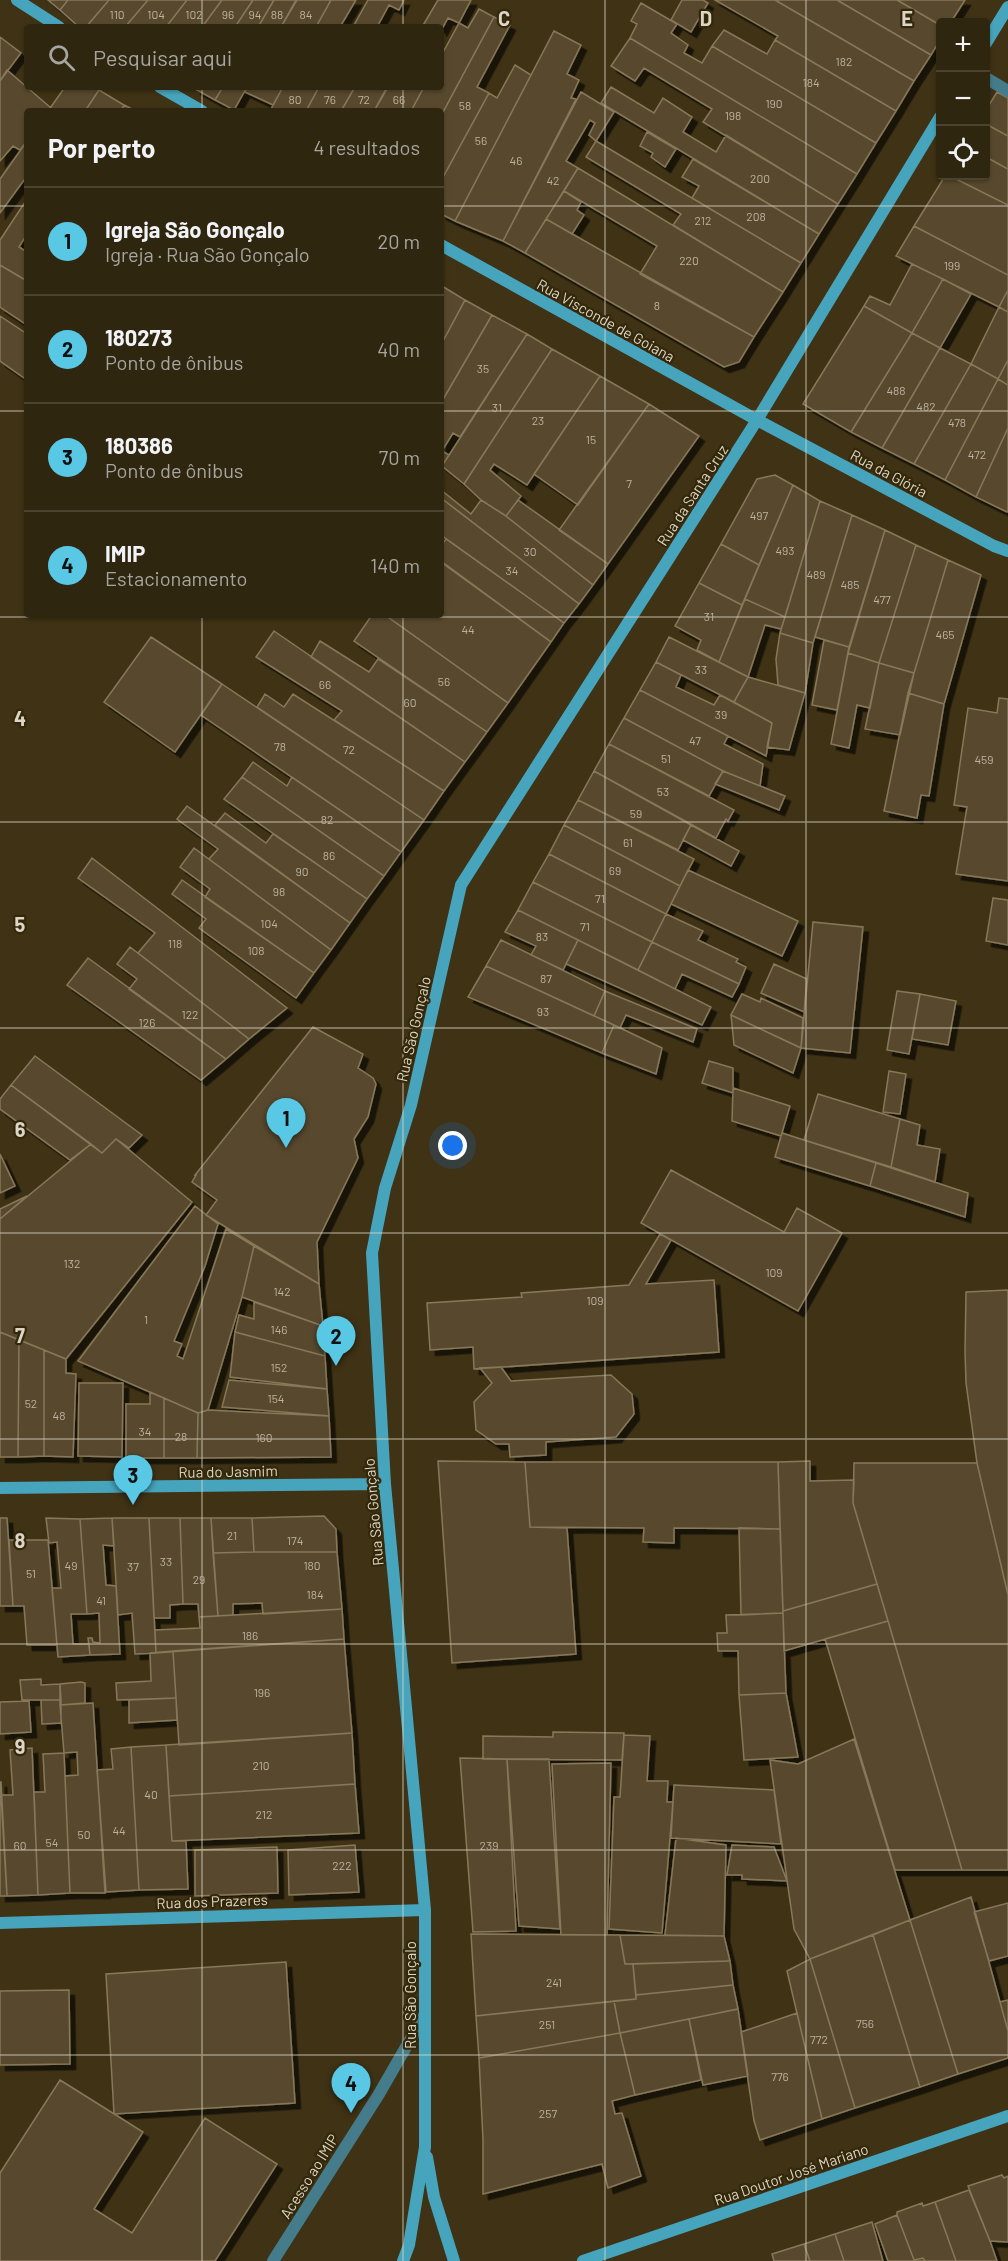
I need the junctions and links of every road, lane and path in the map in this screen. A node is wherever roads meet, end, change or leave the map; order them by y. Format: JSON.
{"nodes":[{"id":1,"x":17,"y":0,"type":"edge"},
{"id":2,"x":1008,"y":7,"type":"edge"},
{"id":3,"x":54,"y":24,"type":"edge"},
{"id":4,"x":990,"y":36,"type":"edge"},
{"id":5,"x":990,"y":80,"type":"edge"},
{"id":6,"x":165,"y":90,"type":"edge"},
{"id":7,"x":1008,"y":91,"type":"edge"},
{"id":8,"x":197,"y":108,"type":"edge"},
{"id":9,"x":936,"y":124,"type":"edge"},
{"id":10,"x":444,"y":247,"type":"edge"},
{"id":11,"x":757,"y":420,"type":"junction"},
{"id":12,"x":1008,"y":551,"type":"edge"},
{"id":13,"x":461,"y":885,"type":"joint"},
{"id":14,"x":385,"y":1484,"type":"junction"},
{"id":15,"x":0,"y":1488,"type":"edge"},
{"id":16,"x":425,"y":1910,"type":"junction"},
{"id":17,"x":0,"y":1923,"type":"edge"},
{"id":18,"x":425,"y":2014,"type":"junction"},
{"id":19,"x":1008,"y":2116,"type":"edge"},
{"id":20,"x":425,"y":2147,"type":"junction"},
{"id":21,"x":273,"y":2261,"type":"edge"},
{"id":22,"x":403,"y":2261,"type":"edge"},
{"id":23,"x":454,"y":2261,"type":"edge"},
{"id":24,"x":583,"y":2261,"type":"edge"}],
"edges":[{"from":1,"to":3,"type":"street"},
{"from":2,"to":4,"type":"street"},
{"from":5,"to":7,"type":"street"},
{"from":6,"to":8,"type":"street"},
{"from":9,"to":11,"type":"street","name":"Rua da Santa Cruz"},
{"from":10,"to":11,"type":"street","name":"Rua Visconde de Goiana"},
{"from":11,"to":12,"type":"street","name":"Rua da Glória"},
{"from":11,"to":13,"type":"street","name":"Rua da Santa Cruz"},
{"from":13,"to":14,"type":"street","name":"Rua São Gonçalo"},
{"from":14,"to":15,"type":"street","name":"Rua do Jasmim"},
{"from":14,"to":16,"type":"street","name":"Rua São Gonçalo"},
{"from":16,"to":17,"type":"street","name":"Rua dos Prazeres"},
{"from":16,"to":18,"type":"street","name":"Rua São Gonçalo"},
{"from":18,"to":20,"type":"street","name":"Rua São Gonçalo"},
{"from":18,"to":21,"type":"street","name":"Acesso ao IMIP"},
{"from":19,"to":24,"type":"street","name":"Rua Doutor José Mariano"},
{"from":20,"to":22,"type":"street","name":"Rua São Gonçalo"},
{"from":20,"to":23,"type":"street","name":"Rua São Gonçalo"}]}
